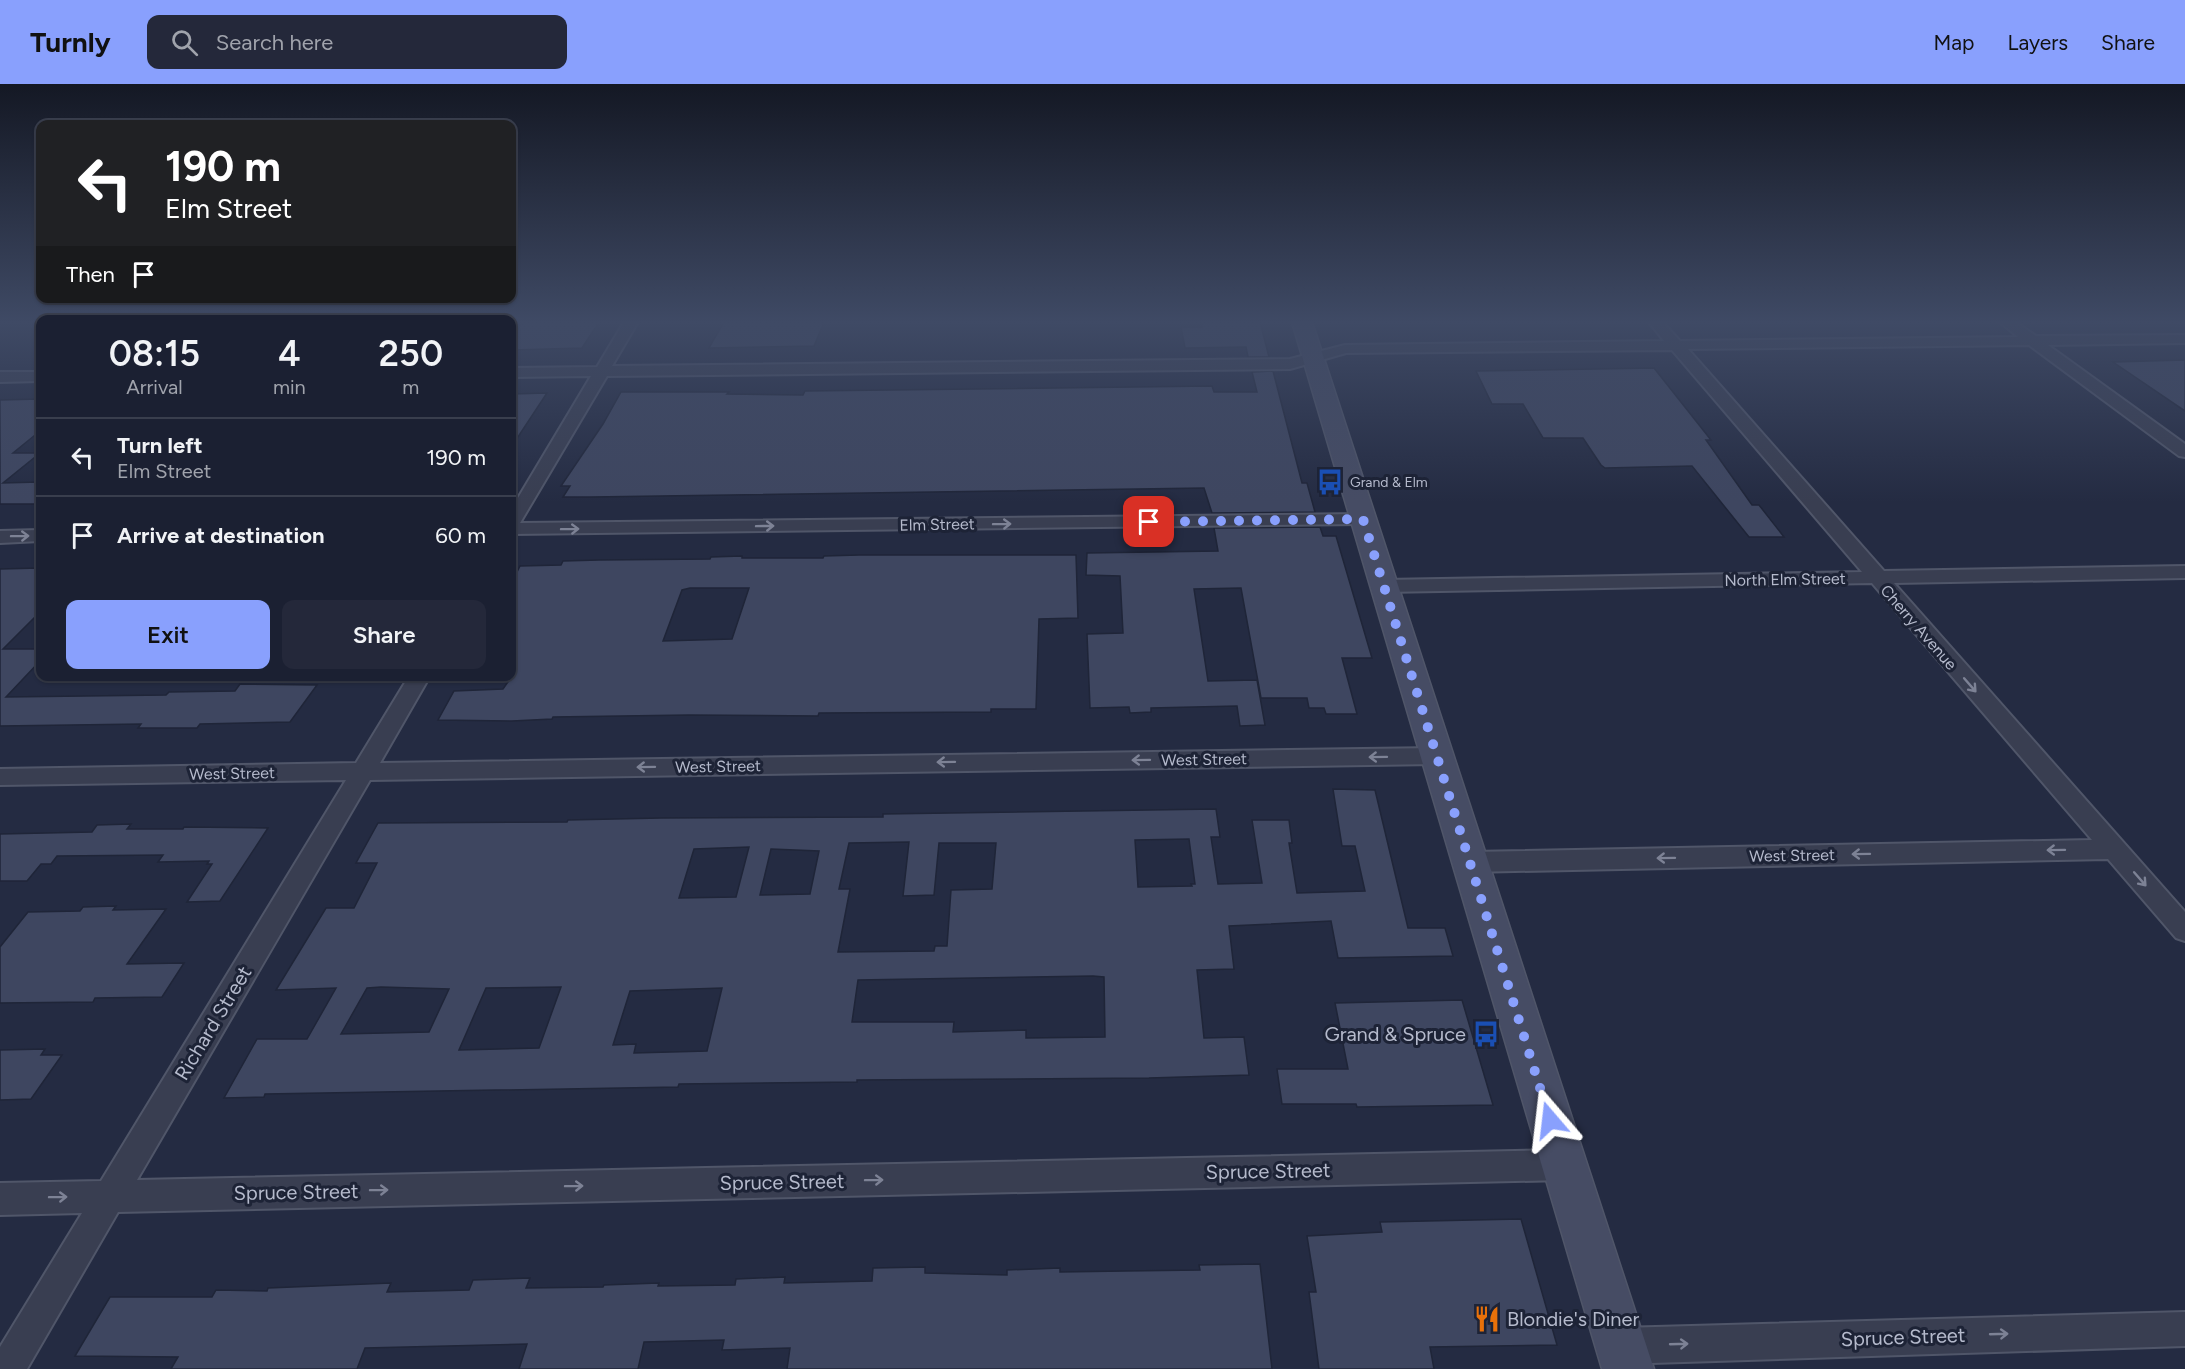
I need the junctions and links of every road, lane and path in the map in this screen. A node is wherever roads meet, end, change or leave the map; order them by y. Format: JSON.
{"nodes":[{"id":1,"x":595,"y":382,"type":"edge"},
{"id":2,"x":1321,"y":382,"type":"edge"},
{"id":3,"x":1708,"y":382,"type":"edge"},
{"id":4,"x":2090,"y":382,"type":"edge"},
{"id":5,"x":2185,"y":452,"type":"edge"},
{"id":6,"x":516,"y":515,"type":"edge"},
{"id":7,"x":1363,"y":519,"type":"junction"},
{"id":8,"x":516,"y":529,"type":"edge"},
{"id":9,"x":36,"y":536,"type":"edge"},
{"id":10,"x":0,"y":537,"type":"edge"},
{"id":11,"x":2185,"y":572,"type":"edge"},
{"id":12,"x":1876,"y":578,"type":"junction"},
{"id":13,"x":1384,"y":586,"type":"junction"},
{"id":14,"x":417,"y":681,"type":"edge"},
{"id":15,"x":1437,"y":756,"type":"junction"},
{"id":16,"x":364,"y":770,"type":"junction"},
{"id":17,"x":0,"y":777,"type":"edge"},
{"id":18,"x":2114,"y":849,"type":"junction"},
{"id":19,"x":1470,"y":862,"type":"junction"},
{"id":20,"x":2185,"y":930,"type":"edge"},
{"id":21,"x":1564,"y":1165,"type":"junction"},
{"id":22,"x":110,"y":1196,"type":"junction"},
{"id":23,"x":0,"y":1199,"type":"edge"},
{"id":24,"x":2185,"y":1329,"type":"edge"},
{"id":25,"x":1624,"y":1357,"type":"edge"},
{"id":26,"x":7,"y":1369,"type":"edge"}],
"edges":[{"from":1,"to":6,"type":"street"},
{"from":2,"to":7,"type":"main road"},
{"from":3,"to":12,"type":"street","name":"Cherry Avenue"},
{"from":4,"to":5,"type":"street"},
{"from":8,"to":7,"type":"street","name":"Elm Street","one_way":true},
{"from":7,"to":13,"type":"main road"},
{"from":10,"to":9,"type":"street","one_way":true},
{"from":11,"to":12,"type":"street","name":"North Elm Street"},
{"from":12,"to":13,"type":"street","name":"North Elm Street"},
{"from":12,"to":18,"type":"street","name":"Cherry Avenue","one_way":true},
{"from":13,"to":15,"type":"main road"},
{"from":14,"to":16,"type":"street","name":"Richard Street"},
{"from":15,"to":16,"type":"street","name":"West Street","one_way":true},
{"from":15,"to":19,"type":"main road"},
{"from":16,"to":17,"type":"street","name":"West Street"},
{"from":16,"to":22,"type":"street","name":"Richard Street"},
{"from":18,"to":19,"type":"street","name":"West Street","one_way":true},
{"from":18,"to":20,"type":"street","name":"Cherry Avenue","one_way":true},
{"from":19,"to":21,"type":"main road"},
{"from":22,"to":21,"type":"street","name":"Spruce Street","one_way":true},
{"from":21,"to":25,"type":"main road"},
{"from":23,"to":22,"type":"street","name":"Spruce Street","one_way":true},
{"from":22,"to":26,"type":"street","name":"Richard Street"},
{"from":25,"to":24,"type":"street","name":"Spruce Street","one_way":true}]}
